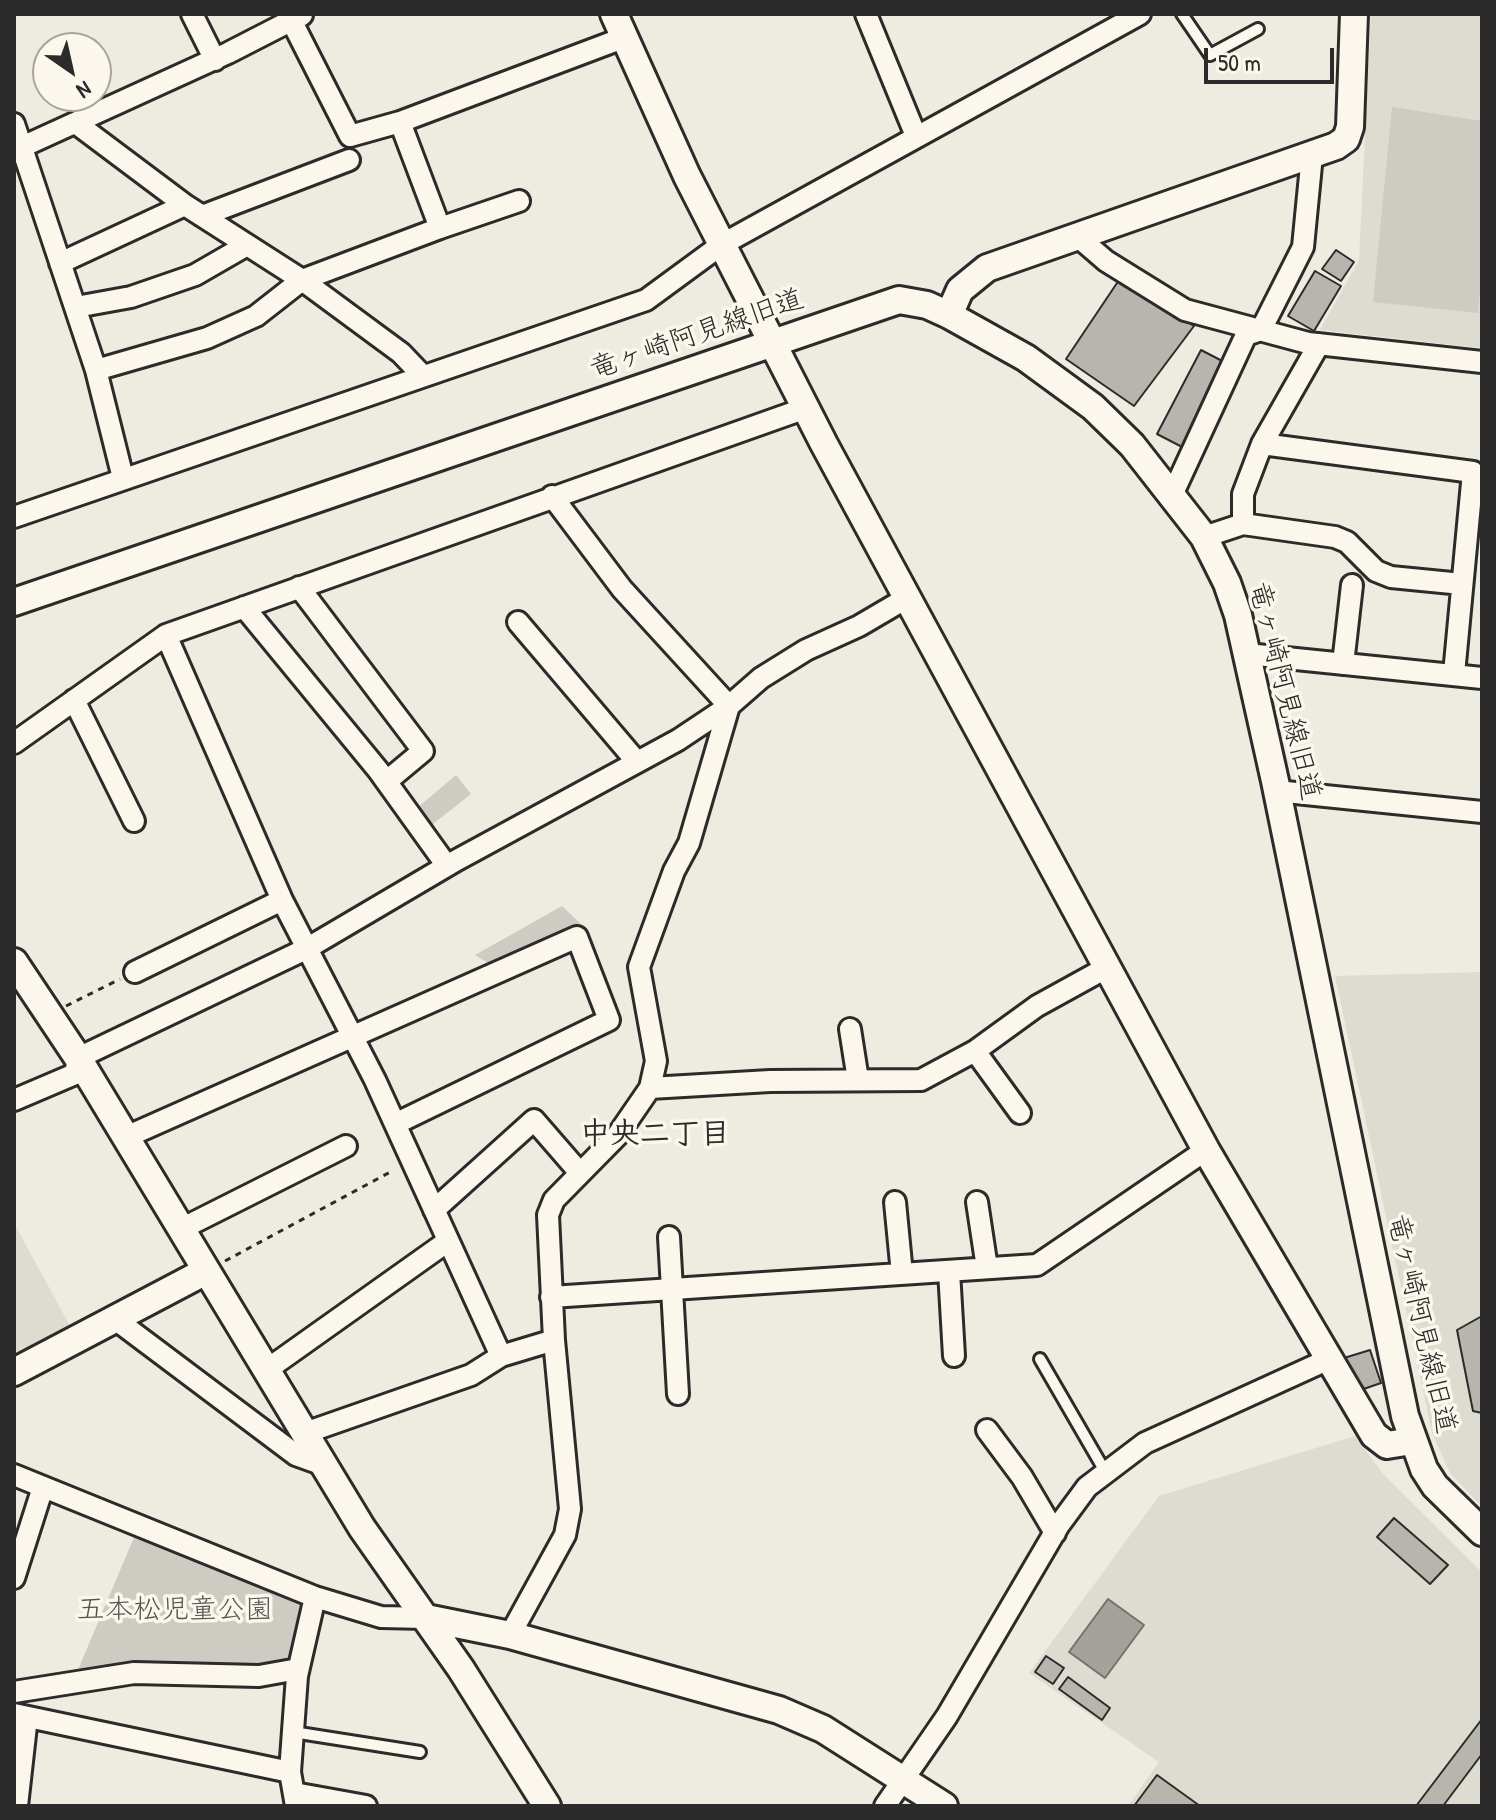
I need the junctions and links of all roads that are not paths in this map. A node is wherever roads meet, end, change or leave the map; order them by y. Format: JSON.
{"nodes":[{"id":1,"x":192,"y":14,"type":"edge"},
{"id":2,"x":866,"y":14,"type":"edge"},
{"id":3,"x":1140,"y":14,"type":"edge"},
{"id":4,"x":1182,"y":14,"type":"edge"},
{"id":5,"x":1354,"y":14,"type":"edge"},
{"id":6,"x":295,"y":17,"type":"edge"},
{"id":7,"x":619,"y":26,"type":"edge"},
{"id":8,"x":1258,"y":29,"type":"dead end"},
{"id":9,"x":215,"y":60,"type":"junction"},
{"id":10,"x":400,"y":122,"type":"junction"},
{"id":11,"x":14,"y":124,"type":"edge"},
{"id":12,"x":77,"y":124,"type":"junction"},
{"id":13,"x":916,"y":136,"type":"junction"},
{"id":14,"x":24,"y":146,"type":"junction"},
{"id":15,"x":1312,"y":155,"type":"junction"},
{"id":16,"x":349,"y":160,"type":"dead end"},
{"id":17,"x":519,"y":201,"type":"dead end"},
{"id":18,"x":193,"y":211,"type":"junction"},
{"id":19,"x":440,"y":228,"type":"junction"},
{"id":20,"x":1077,"y":236,"type":"junction"},
{"id":21,"x":247,"y":245,"type":"junction"},
{"id":22,"x":721,"y":245,"type":"junction"},
{"id":23,"x":60,"y":263,"type":"junction"},
{"id":24,"x":302,"y":280,"type":"junction"},
{"id":25,"x":76,"y":307,"type":"junction"},
{"id":26,"x":949,"y":315,"type":"junction"},
{"id":27,"x":1261,"y":330,"type":"junction"},
{"id":28,"x":772,"y":343,"type":"junction"},
{"id":29,"x":1319,"y":344,"type":"junction"},
{"id":30,"x":1482,"y":362,"type":"edge"},
{"id":31,"x":96,"y":370,"type":"junction"},
{"id":32,"x":422,"y":375,"type":"junction"},
{"id":33,"x":806,"y":408,"type":"junction"},
{"id":34,"x":1262,"y":444,"type":"junction"},
{"id":35,"x":1477,"y":473,"type":"edge"},
{"id":36,"x":123,"y":478,"type":"junction"},
{"id":37,"x":1173,"y":493,"type":"junction"},
{"id":38,"x":552,"y":496,"type":"junction"},
{"id":39,"x":14,"y":517,"type":"edge"},
{"id":40,"x":1243,"y":524,"type":"junction"},
{"id":41,"x":1204,"y":537,"type":"junction"},
{"id":42,"x":1462,"y":584,"type":"junction"},
{"id":43,"x":1352,"y":585,"type":"dead end"},
{"id":44,"x":299,"y":587,"type":"junction"},
{"id":45,"x":905,"y":599,"type":"junction"},
{"id":46,"x":14,"y":602,"type":"edge"},
{"id":47,"x":244,"y":607,"type":"junction"},
{"id":48,"x":518,"y":622,"type":"dead end"},
{"id":49,"x":166,"y":635,"type":"junction"},
{"id":50,"x":1247,"y":654,"type":"junction"},
{"id":51,"x":1343,"y":664,"type":"junction"},
{"id":52,"x":1454,"y":674,"type":"junction"},
{"id":53,"x":1482,"y":678,"type":"edge"},
{"id":54,"x":74,"y":700,"type":"junction"},
{"id":55,"x":729,"y":706,"type":"junction"},
{"id":56,"x":14,"y":743,"type":"edge"},
{"id":57,"x":637,"y":762,"type":"junction"},
{"id":58,"x":387,"y":781,"type":"junction"},
{"id":59,"x":1276,"y":791,"type":"junction"},
{"id":60,"x":1482,"y":812,"type":"edge"},
{"id":61,"x":134,"y":821,"type":"dead end"},
{"id":62,"x":447,"y":866,"type":"junction"},
{"id":63,"x":282,"y":900,"type":"junction"},
{"id":64,"x":306,"y":949,"type":"junction"},
{"id":65,"x":14,"y":962,"type":"edge"},
{"id":66,"x":1106,"y":968,"type":"junction"},
{"id":67,"x":135,"y":972,"type":"road end"},
{"id":68,"x":850,"y":1029,"type":"dead end"},
{"id":69,"x":353,"y":1039,"type":"junction"},
{"id":70,"x":975,"y":1051,"type":"junction"},
{"id":71,"x":78,"y":1058,"type":"junction"},
{"id":72,"x":858,"y":1080,"type":"junction"},
{"id":73,"x":650,"y":1088,"type":"junction"},
{"id":74,"x":14,"y":1100,"type":"edge"},
{"id":75,"x":1020,"y":1113,"type":"dead end"},
{"id":76,"x":395,"y":1124,"type":"junction"},
{"id":77,"x":126,"y":1137,"type":"junction"},
{"id":78,"x":346,"y":1146,"type":"dead end"},
{"id":79,"x":1206,"y":1150,"type":"junction"},
{"id":80,"x":580,"y":1173,"type":"junction"},
{"id":81,"x":895,"y":1202,"type":"dead end"},
{"id":82,"x":977,"y":1202,"type":"dead end"},
{"id":83,"x":434,"y":1210,"type":"junction"},
{"id":84,"x":181,"y":1229,"type":"junction"},
{"id":85,"x":669,"y":1237,"type":"dead end"},
{"id":86,"x":448,"y":1241,"type":"junction"},
{"id":87,"x":987,"y":1268,"type":"junction"},
{"id":88,"x":206,"y":1271,"type":"junction"},
{"id":89,"x":949,"y":1271,"type":"junction"},
{"id":90,"x":902,"y":1274,"type":"junction"},
{"id":91,"x":673,"y":1289,"type":"junction"},
{"id":92,"x":551,"y":1297,"type":"junction"},
{"id":93,"x":115,"y":1319,"type":"junction"},
{"id":94,"x":554,"y":1340,"type":"junction"},
{"id":95,"x":501,"y":1356,"type":"junction"},
{"id":96,"x":954,"y":1356,"type":"dead end"},
{"id":97,"x":1040,"y":1359,"type":"dead end"},
{"id":98,"x":1327,"y":1360,"type":"junction"},
{"id":99,"x":265,"y":1371,"type":"junction"},
{"id":100,"x":14,"y":1372,"type":"edge"},
{"id":101,"x":678,"y":1394,"type":"dead end"},
{"id":102,"x":987,"y":1430,"type":"dead end"},
{"id":103,"x":302,"y":1434,"type":"junction"},
{"id":104,"x":1412,"y":1441,"type":"junction"},
{"id":105,"x":321,"y":1464,"type":"junction"},
{"id":106,"x":1106,"y":1473,"type":"junction"},
{"id":107,"x":14,"y":1475,"type":"edge"},
{"id":108,"x":43,"y":1487,"type":"junction"},
{"id":109,"x":1482,"y":1532,"type":"edge"},
{"id":110,"x":1055,"y":1533,"type":"junction"},
{"id":111,"x":20,"y":1541,"type":"edge"},
{"id":112,"x":14,"y":1578,"type":"edge"},
{"id":113,"x":315,"y":1597,"type":"junction"},
{"id":114,"x":426,"y":1618,"type":"junction"},
{"id":115,"x":510,"y":1635,"type":"junction"},
{"id":116,"x":298,"y":1669,"type":"junction"},
{"id":117,"x":14,"y":1692,"type":"edge"},
{"id":118,"x":21,"y":1715,"type":"edge"},
{"id":119,"x":293,"y":1732,"type":"junction"},
{"id":120,"x":420,"y":1752,"type":"dead end"},
{"id":121,"x":290,"y":1772,"type":"junction"},
{"id":122,"x":904,"y":1779,"type":"junction"},
{"id":123,"x":295,"y":1800,"type":"edge"},
{"id":124,"x":543,"y":1804,"type":"edge"},
{"id":125,"x":17,"y":1806,"type":"edge"},
{"id":126,"x":366,"y":1806,"type":"edge"},
{"id":127,"x":885,"y":1806,"type":"edge"},
{"id":128,"x":944,"y":1806,"type":"edge"}],
"edges":[{"from":1,"to":9,"type":"street"},
{"from":2,"to":13,"type":"street"},
{"from":3,"to":13,"type":"street"},
{"from":4,"to":8,"type":"lane"},
{"from":5,"to":15,"type":"street"},
{"from":6,"to":9,"type":"street"},
{"from":6,"to":10,"type":"street"},
{"from":7,"to":10,"type":"street"},
{"from":7,"to":22,"type":"street"},
{"from":9,"to":12,"type":"street"},
{"from":10,"to":19,"type":"street"},
{"from":11,"to":14,"type":"street"},
{"from":12,"to":14,"type":"street"},
{"from":12,"to":18,"type":"street"},
{"from":13,"to":22,"type":"street"},
{"from":14,"to":23,"type":"street"},
{"from":15,"to":20,"type":"street"},
{"from":15,"to":27,"type":"street"},
{"from":16,"to":18,"type":"street"},
{"from":17,"to":19,"type":"street"},
{"from":18,"to":21,"type":"street"},
{"from":18,"to":23,"type":"street"},
{"from":19,"to":24,"type":"street"},
{"from":20,"to":26,"type":"street"},
{"from":20,"to":27,"type":"street"},
{"from":21,"to":24,"type":"street"},
{"from":21,"to":25,"type":"street"},
{"from":22,"to":28,"type":"street"},
{"from":22,"to":32,"type":"street"},
{"from":23,"to":25,"type":"street"},
{"from":24,"to":31,"type":"street"},
{"from":24,"to":32,"type":"street"},
{"from":25,"to":31,"type":"street"},
{"from":26,"to":28,"type":"street","name":"竜ヶ崎阿見線旧道"},
{"from":26,"to":37,"type":"street","name":"竜ヶ崎阿見線旧道"},
{"from":27,"to":29,"type":"street"},
{"from":27,"to":37,"type":"street"},
{"from":28,"to":33,"type":"street"},
{"from":28,"to":46,"type":"street","name":"竜ヶ崎阿見線旧道"},
{"from":29,"to":30,"type":"street"},
{"from":29,"to":34,"type":"street"},
{"from":31,"to":36,"type":"street"},
{"from":32,"to":36,"type":"street"},
{"from":33,"to":38,"type":"street"},
{"from":33,"to":45,"type":"street"},
{"from":34,"to":35,"type":"street"},
{"from":34,"to":40,"type":"street"},
{"from":35,"to":42,"type":"street"},
{"from":36,"to":39,"type":"street"},
{"from":37,"to":41,"type":"street","name":"竜ヶ崎阿見線旧道"},
{"from":38,"to":44,"type":"street"},
{"from":38,"to":55,"type":"street"},
{"from":40,"to":41,"type":"street"},
{"from":40,"to":42,"type":"street"},
{"from":41,"to":50,"type":"street","name":"竜ヶ崎阿見線旧道"},
{"from":42,"to":52,"type":"street"},
{"from":43,"to":51,"type":"street"},
{"from":44,"to":47,"type":"street"},
{"from":44,"to":58,"type":"street"},
{"from":45,"to":55,"type":"street"},
{"from":45,"to":66,"type":"street"},
{"from":47,"to":49,"type":"street"},
{"from":47,"to":58,"type":"street"},
{"from":48,"to":57,"type":"street"},
{"from":49,"to":54,"type":"street"},
{"from":49,"to":63,"type":"street"},
{"from":50,"to":51,"type":"street"},
{"from":50,"to":59,"type":"street","name":"竜ヶ崎阿見線旧道"},
{"from":51,"to":52,"type":"street"},
{"from":52,"to":53,"type":"street"},
{"from":54,"to":56,"type":"street"},
{"from":54,"to":61,"type":"street"},
{"from":55,"to":57,"type":"street"},
{"from":55,"to":73,"type":"street"},
{"from":57,"to":62,"type":"street"},
{"from":58,"to":62,"type":"street"},
{"from":59,"to":60,"type":"street"},
{"from":59,"to":104,"type":"street","name":"竜ヶ崎阿見線旧道"},
{"from":62,"to":64,"type":"street"},
{"from":63,"to":64,"type":"street"},
{"from":63,"to":67,"type":"street"},
{"from":64,"to":69,"type":"street"},
{"from":64,"to":71,"type":"street"},
{"from":65,"to":71,"type":"street"},
{"from":66,"to":70,"type":"street"},
{"from":66,"to":79,"type":"street"},
{"from":68,"to":72,"type":"street"},
{"from":69,"to":76,"type":"street"},
{"from":69,"to":76,"type":"street"},
{"from":69,"to":77,"type":"street"},
{"from":70,"to":72,"type":"street"},
{"from":70,"to":75,"type":"street"},
{"from":71,"to":74,"type":"street"},
{"from":71,"to":77,"type":"street"},
{"from":72,"to":73,"type":"street"},
{"from":73,"to":80,"type":"street"},
{"from":76,"to":83,"type":"street"},
{"from":77,"to":84,"type":"street"},
{"from":78,"to":84,"type":"street"},
{"from":79,"to":87,"type":"street"},
{"from":79,"to":98,"type":"street"},
{"from":80,"to":83,"type":"street"},
{"from":80,"to":92,"type":"street"},
{"from":81,"to":90,"type":"street"},
{"from":82,"to":87,"type":"street"},
{"from":83,"to":86,"type":"street"},
{"from":84,"to":88,"type":"street"},
{"from":85,"to":91,"type":"street"},
{"from":86,"to":95,"type":"street"},
{"from":86,"to":99,"type":"street"},
{"from":87,"to":89,"type":"street"},
{"from":88,"to":93,"type":"street"},
{"from":88,"to":99,"type":"street"},
{"from":89,"to":90,"type":"street"},
{"from":89,"to":96,"type":"street"},
{"from":90,"to":91,"type":"street"},
{"from":91,"to":92,"type":"street"},
{"from":91,"to":101,"type":"street"},
{"from":92,"to":94,"type":"street"},
{"from":93,"to":100,"type":"street"},
{"from":93,"to":105,"type":"street"},
{"from":94,"to":95,"type":"street"},
{"from":94,"to":115,"type":"street"},
{"from":95,"to":103,"type":"street"},
{"from":97,"to":106,"type":"lane"},
{"from":98,"to":104,"type":"street"},
{"from":98,"to":106,"type":"street"},
{"from":99,"to":103,"type":"street"},
{"from":102,"to":110,"type":"street"},
{"from":103,"to":105,"type":"street"},
{"from":104,"to":109,"type":"street","name":"竜ヶ崎阿見線旧道"},
{"from":105,"to":114,"type":"street"},
{"from":106,"to":110,"type":"street"},
{"from":107,"to":108,"type":"street"},
{"from":108,"to":111,"type":"street"},
{"from":108,"to":113,"type":"street"},
{"from":110,"to":122,"type":"street"},
{"from":111,"to":112,"type":"street"},
{"from":113,"to":114,"type":"street"},
{"from":113,"to":116,"type":"street"},
{"from":114,"to":115,"type":"street"},
{"from":114,"to":124,"type":"street"},
{"from":115,"to":122,"type":"street"},
{"from":116,"to":117,"type":"street"},
{"from":116,"to":119,"type":"street"},
{"from":118,"to":121,"type":"street"},
{"from":118,"to":125,"type":"street"},
{"from":119,"to":120,"type":"lane"},
{"from":119,"to":121,"type":"street"},
{"from":121,"to":123,"type":"street"},
{"from":122,"to":127,"type":"street"},
{"from":122,"to":128,"type":"street"},
{"from":123,"to":126,"type":"street"}]}
